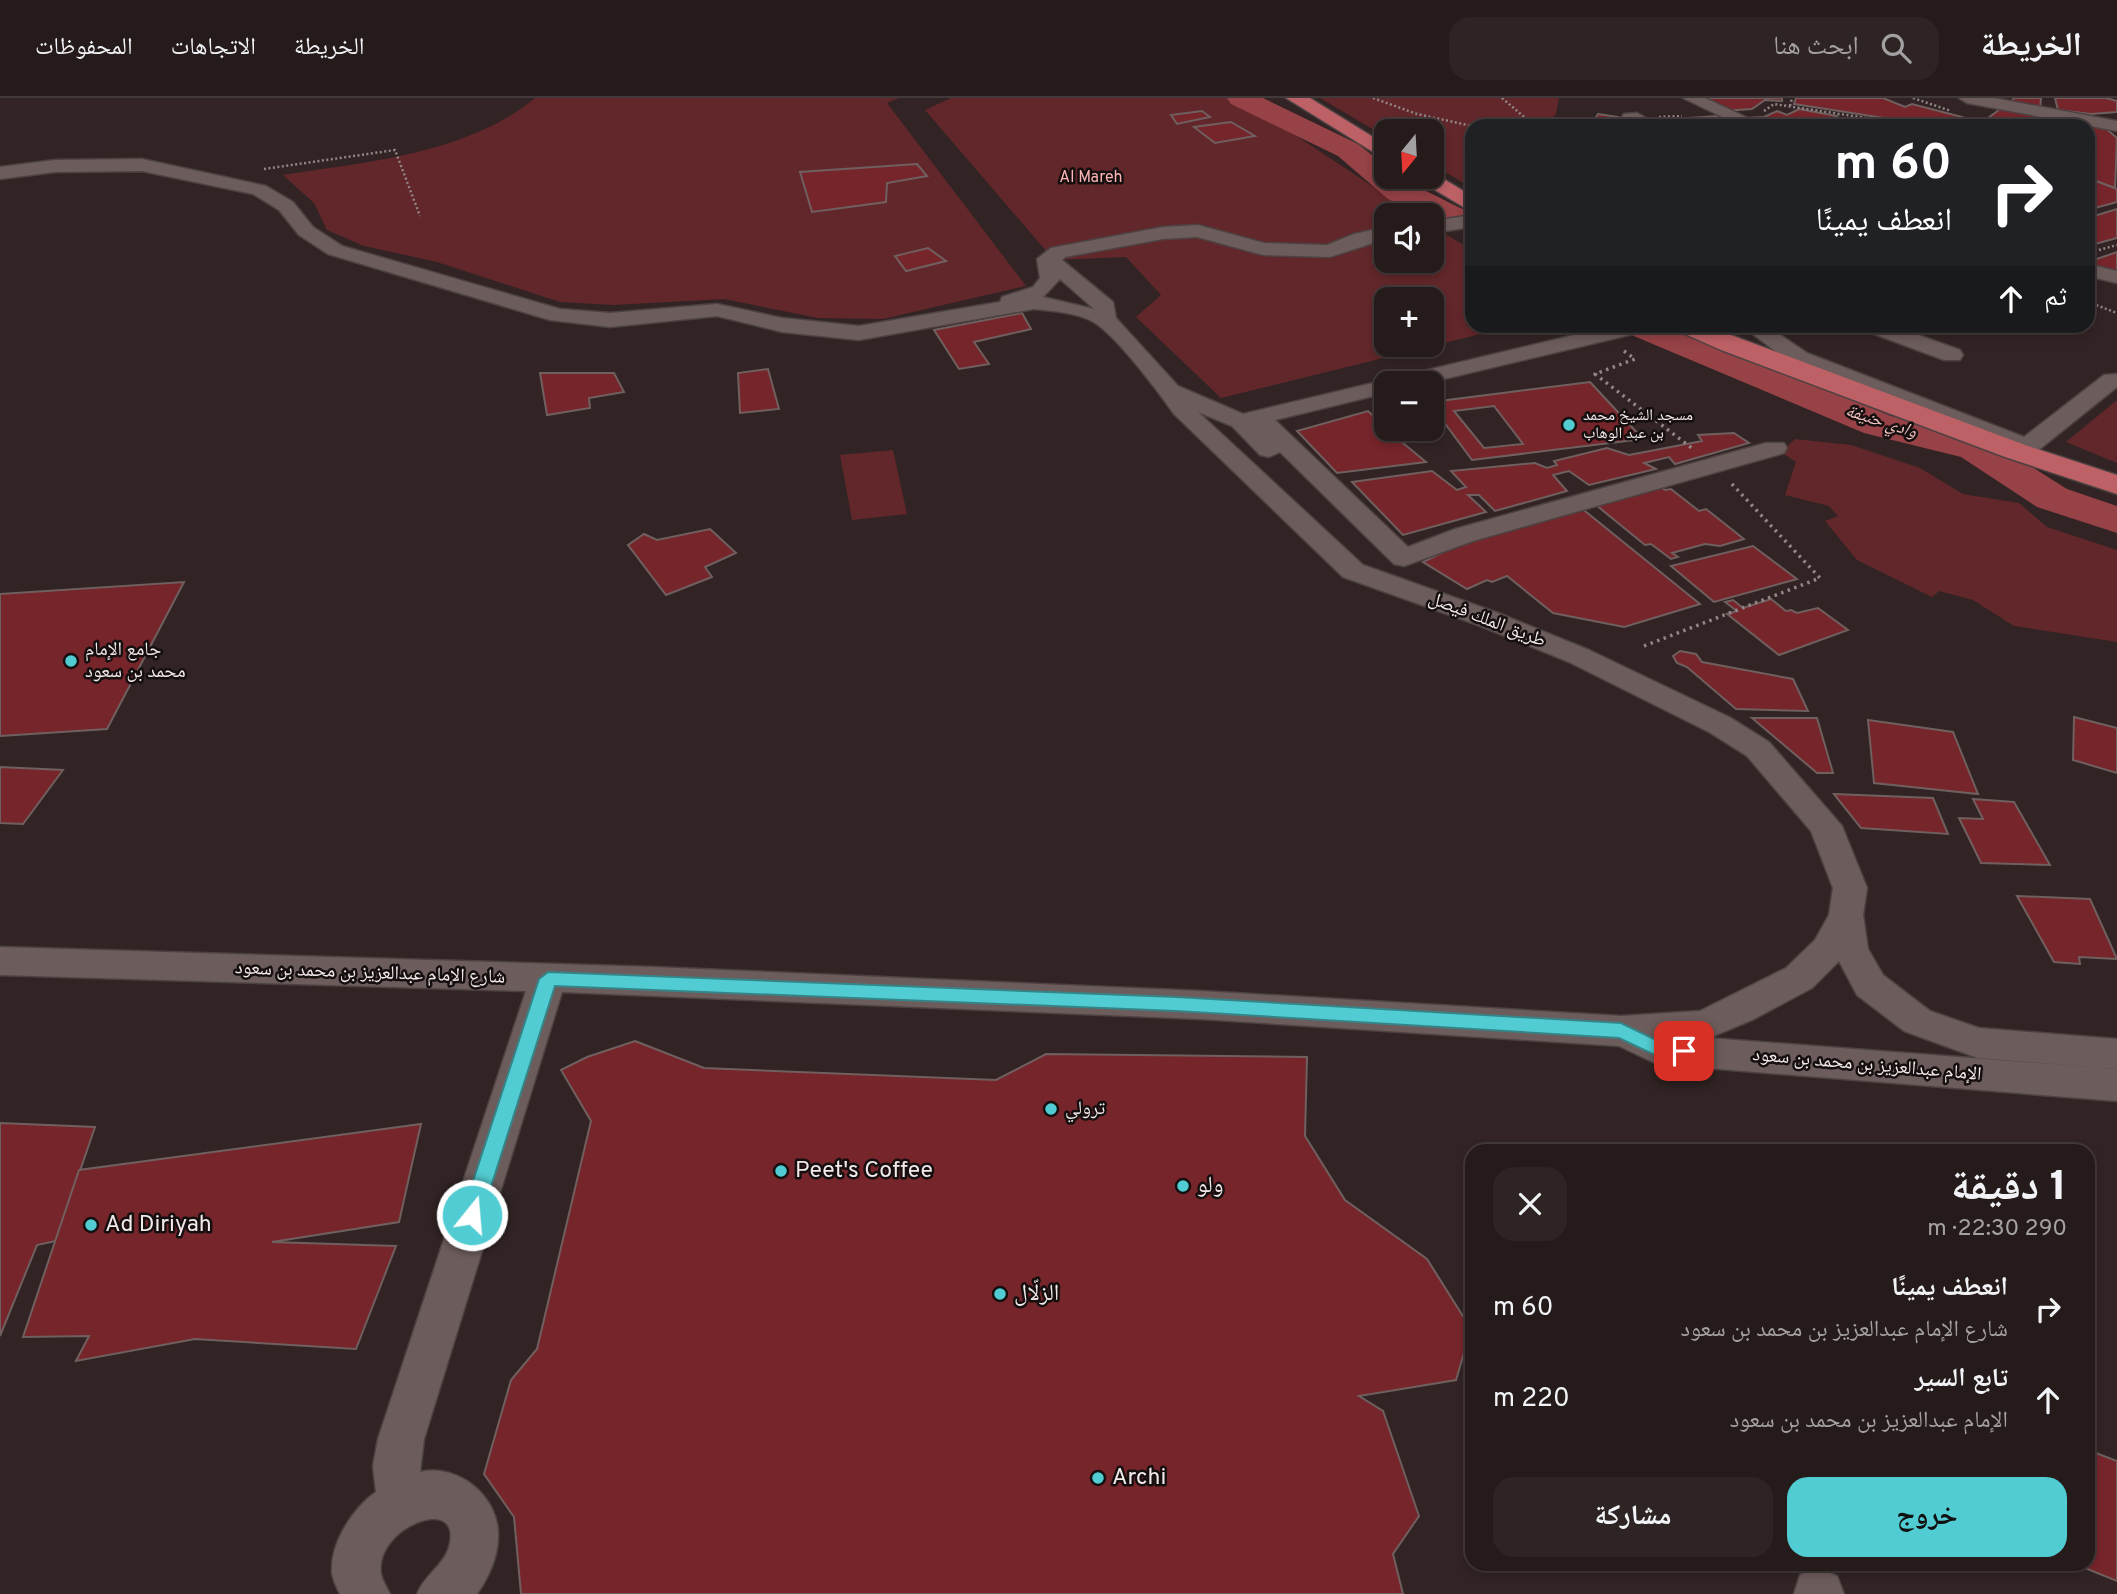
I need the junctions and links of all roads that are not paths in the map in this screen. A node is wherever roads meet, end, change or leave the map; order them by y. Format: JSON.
{"nodes":[{"id":1,"x":1296,"y":98,"type":"edge"},
{"id":2,"x":1691,"y":98,"type":"edge"},
{"id":3,"x":1966,"y":107,"type":"edge"},
{"id":4,"x":1740,"y":119,"type":"edge"},
{"id":5,"x":2045,"y":119,"type":"edge"},
{"id":6,"x":2095,"y":124,"type":"edge"},
{"id":7,"x":2117,"y":126,"type":"edge"},
{"id":8,"x":1374,"y":147,"type":"edge"},
{"id":9,"x":0,"y":173,"type":"edge"},
{"id":10,"x":1444,"y":189,"type":"edge"},
{"id":11,"x":1465,"y":201,"type":"edge"},
{"id":12,"x":1465,"y":222,"type":"edge"},
{"id":13,"x":1444,"y":225,"type":"edge"},
{"id":14,"x":1374,"y":235,"type":"edge"},
{"id":15,"x":1058,"y":252,"type":"junction"},
{"id":16,"x":2095,"y":272,"type":"edge"},
{"id":17,"x":2117,"y":277,"type":"edge"},
{"id":18,"x":996,"y":308,"type":"junction"},
{"id":19,"x":1105,"y":319,"type":"junction"},
{"id":20,"x":1606,"y":333,"type":"edge"},
{"id":21,"x":1703,"y":333,"type":"edge"},
{"id":22,"x":1763,"y":333,"type":"edge"},
{"id":23,"x":1893,"y":333,"type":"edge"},
{"id":24,"x":1952,"y":355,"type":"dead end"},
{"id":25,"x":1444,"y":372,"type":"edge"},
{"id":26,"x":2112,"y":380,"type":"dead end"},
{"id":27,"x":1374,"y":389,"type":"edge"},
{"id":28,"x":1170,"y":391,"type":"junction"},
{"id":29,"x":1249,"y":419,"type":"junction"},
{"id":30,"x":1775,"y":448,"type":"dead end"},
{"id":31,"x":2117,"y":485,"type":"edge"},
{"id":32,"x":1353,"y":571,"type":"junction"},
{"id":33,"x":1846,"y":915,"type":"junction"},
{"id":34,"x":0,"y":961,"type":"edge"},
{"id":35,"x":548,"y":979,"type":"junction"},
{"id":36,"x":1621,"y":1031,"type":"junction"},
{"id":37,"x":2117,"y":1054,"type":"edge"},
{"id":38,"x":2117,"y":1085,"type":"edge"},
{"id":39,"x":401,"y":1501,"type":"junction"},
{"id":40,"x":455,"y":1587,"type":"edge"},
{"id":41,"x":365,"y":1594,"type":"edge"}],
"edges":[{"from":1,"to":8,"type":"main road"},
{"from":2,"to":4,"type":"street"},
{"from":3,"to":5,"type":"street"},
{"from":6,"to":7,"type":"street"},
{"from":9,"to":18,"type":"street"},
{"from":10,"to":11,"type":"main road"},
{"from":12,"to":13,"type":"street"},
{"from":14,"to":15,"type":"street"},
{"from":15,"to":18,"type":"street"},
{"from":15,"to":19,"type":"street","name":"طريق الملك فيصل"},
{"from":16,"to":17,"type":"street"},
{"from":18,"to":19,"type":"street"},
{"from":19,"to":28,"type":"street","name":"طريق الملك فيصل"},
{"from":20,"to":25,"type":"street"},
{"from":21,"to":31,"type":"main road"},
{"from":22,"to":26,"type":"street"},
{"from":23,"to":24,"type":"street"},
{"from":27,"to":29,"type":"street"},
{"from":28,"to":29,"type":"street"},
{"from":28,"to":32,"type":"street","name":"طريق الملك فيصل"},
{"from":29,"to":30,"type":"street"},
{"from":29,"to":32,"type":"street"},
{"from":32,"to":33,"type":"street","name":"طريق الملك فيصل"},
{"from":33,"to":36,"type":"street","name":"شارع الإمام عبدالعزيز بن محمد بن سعود"},
{"from":33,"to":37,"type":"street","name":"الإمام عبدالعزيز بن محمد بن سعود"},
{"from":34,"to":35,"type":"street","name":"شارع الإمام عبدالعزيز بن محمد بن سعود"},
{"from":35,"to":36,"type":"street","name":"شارع الإمام عبدالعزيز بن محمد بن سعود"},
{"from":35,"to":39,"type":"street"},
{"from":36,"to":38,"type":"street","name":"الإمام عبدالعزيز بن محمد بن سعود"},
{"from":39,"to":40,"type":"street"},
{"from":39,"to":41,"type":"street"}]}
